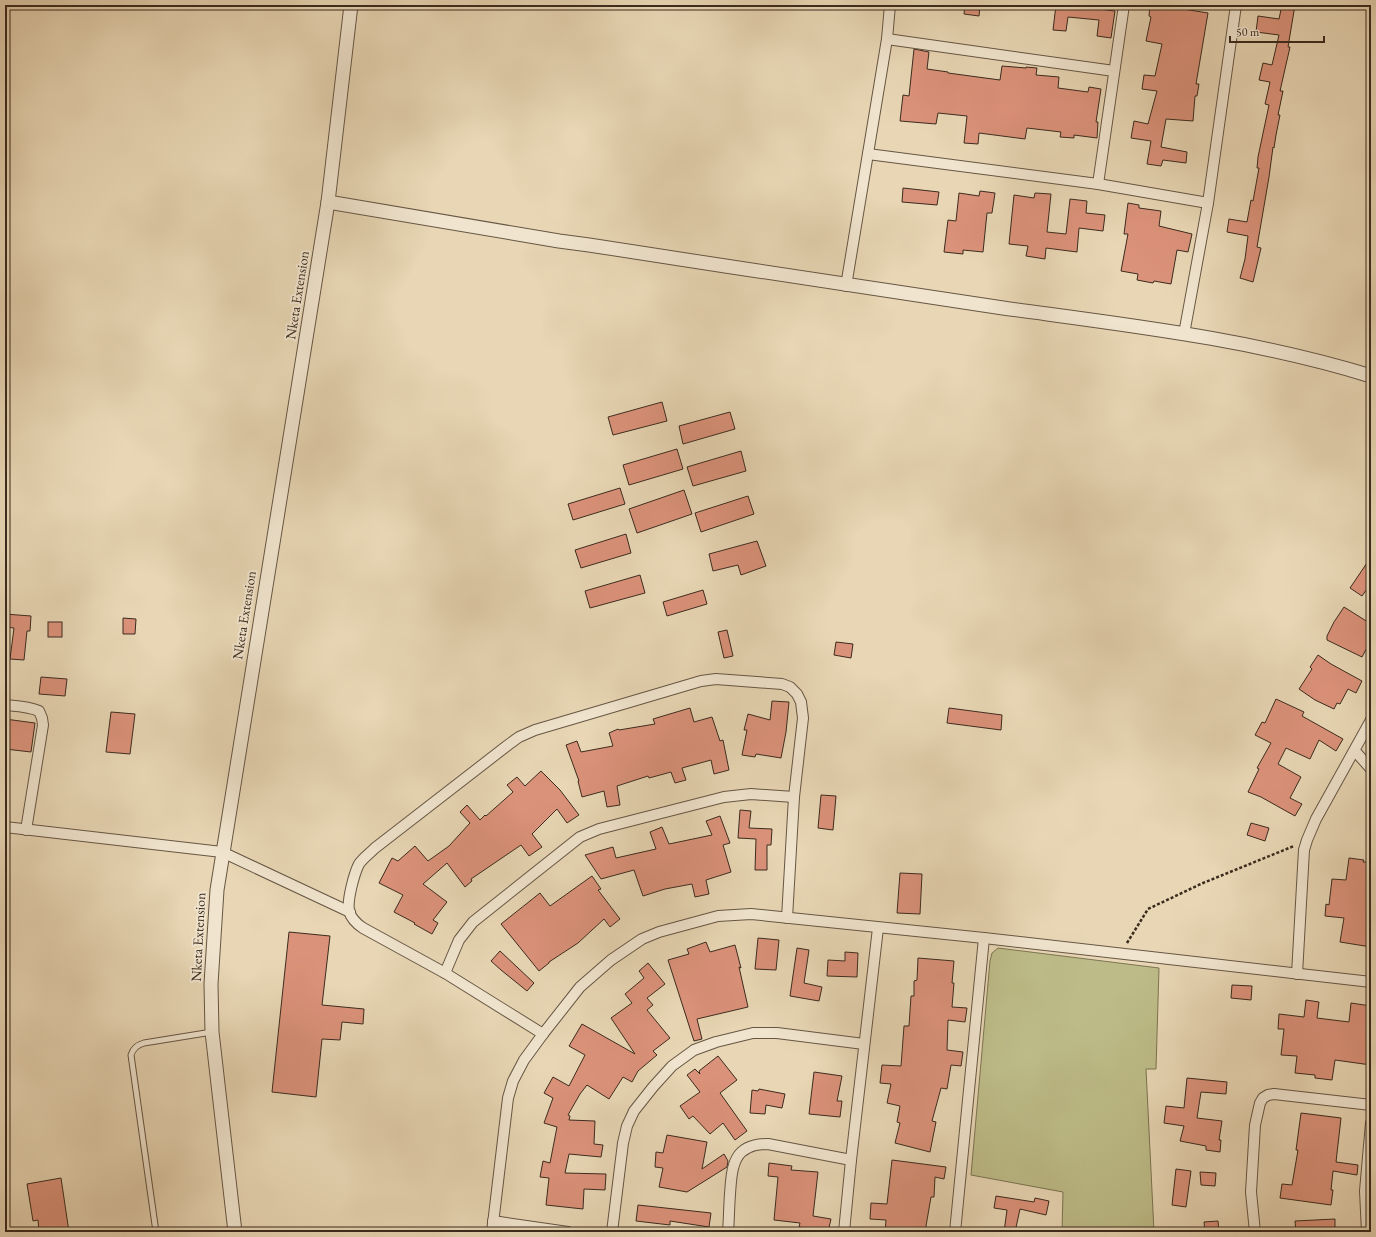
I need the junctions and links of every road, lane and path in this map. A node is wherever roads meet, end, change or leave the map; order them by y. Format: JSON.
{"nodes":[{"id":1,"x":351,"y":5,"type":"edge"},
{"id":2,"x":890,"y":5,"type":"edge"},
{"id":3,"x":1124,"y":5,"type":"edge"},
{"id":4,"x":1236,"y":5,"type":"edge"},
{"id":5,"x":887,"y":39,"type":"junction"},
{"id":6,"x":1114,"y":71,"type":"junction"},
{"id":7,"x":868,"y":154,"type":"junction"},
{"id":8,"x":1098,"y":184,"type":"junction"},
{"id":9,"x":328,"y":202,"type":"junction"},
{"id":10,"x":1208,"y":203,"type":"junction"},
{"id":11,"x":846,"y":286,"type":"junction"},
{"id":12,"x":1184,"y":334,"type":"junction"},
{"id":13,"x":1371,"y":376,"type":"edge"},
{"id":14,"x":5,"y":705,"type":"edge"},
{"id":15,"x":1371,"y":720,"type":"edge"},
{"id":16,"x":1355,"y":751,"type":"junction"},
{"id":17,"x":1371,"y":770,"type":"edge"},
{"id":18,"x":794,"y":797,"type":"junction"},
{"id":19,"x":5,"y":827,"type":"edge"},
{"id":20,"x":26,"y":830,"type":"junction"},
{"id":21,"x":1307,"y":840,"type":"junction"},
{"id":22,"x":222,"y":852,"type":"junction"},
{"id":23,"x":350,"y":912,"type":"junction"},
{"id":24,"x":787,"y":918,"type":"junction"},
{"id":25,"x":878,"y":928,"type":"junction"},
{"id":26,"x":984,"y":938,"type":"junction"},
{"id":27,"x":1120,"y":954,"type":"junction"},
{"id":28,"x":445,"y":973,"type":"junction"},
{"id":29,"x":1296,"y":974,"type":"junction"},
{"id":30,"x":1371,"y":982,"type":"edge"},
{"id":31,"x":212,"y":1032,"type":"junction"},
{"id":32,"x":543,"y":1034,"type":"junction"},
{"id":33,"x":864,"y":1044,"type":"junction"},
{"id":34,"x":1371,"y":1105,"type":"edge"},
{"id":35,"x":1371,"y":1123,"type":"edge"},
{"id":36,"x":851,"y":1160,"type":"junction"},
{"id":37,"x":493,"y":1221,"type":"junction"},
{"id":38,"x":156,"y":1232,"type":"edge"},
{"id":39,"x":235,"y":1232,"type":"edge"},
{"id":40,"x":492,"y":1232,"type":"edge"},
{"id":41,"x":568,"y":1232,"type":"edge"},
{"id":42,"x":612,"y":1232,"type":"edge"},
{"id":43,"x":728,"y":1232,"type":"edge"},
{"id":44,"x":844,"y":1232,"type":"edge"},
{"id":45,"x":955,"y":1232,"type":"edge"},
{"id":46,"x":1255,"y":1232,"type":"edge"},
{"id":47,"x":1367,"y":1232,"type":"edge"}],
"edges":[{"from":1,"to":9,"type":"street","name":"Nketa Extension"},
{"from":2,"to":5,"type":"street"},
{"from":3,"to":6,"type":"street"},
{"from":4,"to":10,"type":"street"},
{"from":5,"to":6,"type":"street"},
{"from":5,"to":7,"type":"street"},
{"from":6,"to":8,"type":"street"},
{"from":7,"to":8,"type":"street"},
{"from":7,"to":11,"type":"street"},
{"from":8,"to":10,"type":"street"},
{"from":9,"to":11,"type":"street"},
{"from":9,"to":22,"type":"street","name":"Nketa Extension"},
{"from":10,"to":12,"type":"street"},
{"from":11,"to":12,"type":"street"},
{"from":12,"to":13,"type":"street"},
{"from":14,"to":20,"type":"street"},
{"from":15,"to":16,"type":"street"},
{"from":16,"to":17,"type":"street"},
{"from":16,"to":21,"type":"street"},
{"from":18,"to":23,"type":"street"},
{"from":18,"to":24,"type":"street"},
{"from":18,"to":28,"type":"street"},
{"from":19,"to":20,"type":"street"},
{"from":20,"to":22,"type":"street"},
{"from":21,"to":27,"type":"path"},
{"from":21,"to":29,"type":"street"},
{"from":22,"to":23,"type":"street"},
{"from":22,"to":31,"type":"street","name":"Nketa Extension"},
{"from":23,"to":28,"type":"street"},
{"from":24,"to":25,"type":"street"},
{"from":24,"to":32,"type":"street"},
{"from":25,"to":26,"type":"street"},
{"from":25,"to":33,"type":"street"},
{"from":26,"to":27,"type":"street"},
{"from":26,"to":45,"type":"street"},
{"from":27,"to":29,"type":"street"},
{"from":28,"to":32,"type":"street"},
{"from":29,"to":30,"type":"street"},
{"from":31,"to":38,"type":"lane"},
{"from":31,"to":39,"type":"street","name":"Nketa Extension"},
{"from":32,"to":37,"type":"street"},
{"from":33,"to":36,"type":"street"},
{"from":33,"to":42,"type":"street"},
{"from":34,"to":46,"type":"street"},
{"from":35,"to":47,"type":"street"},
{"from":36,"to":43,"type":"street"},
{"from":36,"to":44,"type":"street"},
{"from":37,"to":40,"type":"street"},
{"from":37,"to":41,"type":"street"}]}
